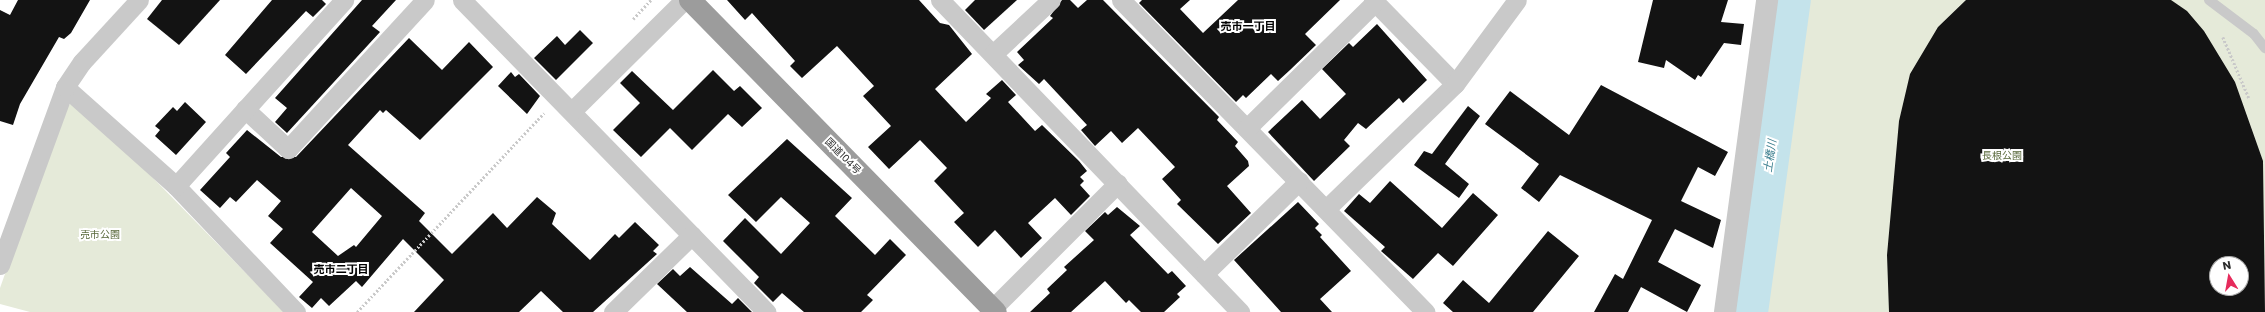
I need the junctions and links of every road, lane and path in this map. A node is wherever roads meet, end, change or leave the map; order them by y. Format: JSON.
{"nodes":[{"id":1,"x":139,"y":0,"type":"edge"},
{"id":2,"x":344,"y":0,"type":"edge"},
{"id":3,"x":425,"y":0,"type":"edge"},
{"id":4,"x":462,"y":0,"type":"edge"},
{"id":5,"x":651,"y":0,"type":"edge"},
{"id":6,"x":684,"y":0,"type":"edge"},
{"id":7,"x":690,"y":0,"type":"edge"},
{"id":8,"x":940,"y":0,"type":"edge"},
{"id":9,"x":1051,"y":0,"type":"edge"},
{"id":10,"x":1121,"y":0,"type":"edge"},
{"id":11,"x":1517,"y":0,"type":"edge"},
{"id":12,"x":1767,"y":0,"type":"edge"},
{"id":13,"x":2209,"y":0,"type":"edge"},
{"id":14,"x":1374,"y":1,"type":"edge"},
{"id":15,"x":629,"y":23,"type":"dead end"},
{"id":16,"x":2222,"y":37,"type":"dead end"},
{"id":17,"x":2265,"y":48,"type":"edge"},
{"id":18,"x":993,"y":54,"type":"junction"},
{"id":19,"x":1455,"y":84,"type":"junction"},
{"id":20,"x":65,"y":88,"type":"junction"},
{"id":21,"x":559,"y":98,"type":"junction"},
{"id":22,"x":2248,"y":98,"type":"dead end"},
{"id":23,"x":245,"y":109,"type":"junction"},
{"id":24,"x":572,"y":111,"type":"junction"},
{"id":25,"x":1247,"y":128,"type":"junction"},
{"id":26,"x":1299,"y":181,"type":"junction"},
{"id":27,"x":1118,"y":183,"type":"junction"},
{"id":28,"x":176,"y":186,"type":"junction"},
{"id":29,"x":1326,"y":209,"type":"junction"},
{"id":30,"x":692,"y":235,"type":"junction"},
{"id":31,"x":0,"y":264,"type":"edge"},
{"id":32,"x":1204,"y":274,"type":"junction"},
{"id":33,"x":993,"y":311,"type":"edge"},
{"id":34,"x":296,"y":312,"type":"edge"},
{"id":35,"x":357,"y":312,"type":"edge"},
{"id":36,"x":613,"y":312,"type":"edge"},
{"id":37,"x":767,"y":312,"type":"edge"},
{"id":38,"x":1240,"y":312,"type":"edge"},
{"id":39,"x":1425,"y":312,"type":"edge"},
{"id":40,"x":1725,"y":312,"type":"edge"}],
"edges":[{"from":1,"to":20,"type":"street"},
{"from":2,"to":23,"type":"street"},
{"from":3,"to":23,"type":"street"},
{"from":4,"to":21,"type":"street"},
{"from":5,"to":15,"type":"path"},
{"from":6,"to":24,"type":"street"},
{"from":7,"to":33,"type":"highway","name":"国道104号"},
{"from":8,"to":18,"type":"street"},
{"from":9,"to":18,"type":"street"},
{"from":10,"to":25,"type":"street"},
{"from":11,"to":19,"type":"street"},
{"from":12,"to":40,"type":"street"},
{"from":13,"to":17,"type":"lane"},
{"from":14,"to":19,"type":"street"},
{"from":14,"to":25,"type":"street"},
{"from":16,"to":22,"type":"path"},
{"from":18,"to":27,"type":"street"},
{"from":19,"to":29,"type":"street"},
{"from":20,"to":28,"type":"street"},
{"from":20,"to":31,"type":"street"},
{"from":21,"to":24,"type":"street"},
{"from":21,"to":35,"type":"path"},
{"from":23,"to":28,"type":"street"},
{"from":24,"to":30,"type":"street"},
{"from":25,"to":26,"type":"street"},
{"from":26,"to":29,"type":"street"},
{"from":26,"to":32,"type":"street"},
{"from":27,"to":32,"type":"street"},
{"from":27,"to":33,"type":"street"},
{"from":28,"to":34,"type":"street"},
{"from":29,"to":39,"type":"street"},
{"from":30,"to":36,"type":"street"},
{"from":30,"to":37,"type":"street"},
{"from":32,"to":38,"type":"street"}]}
